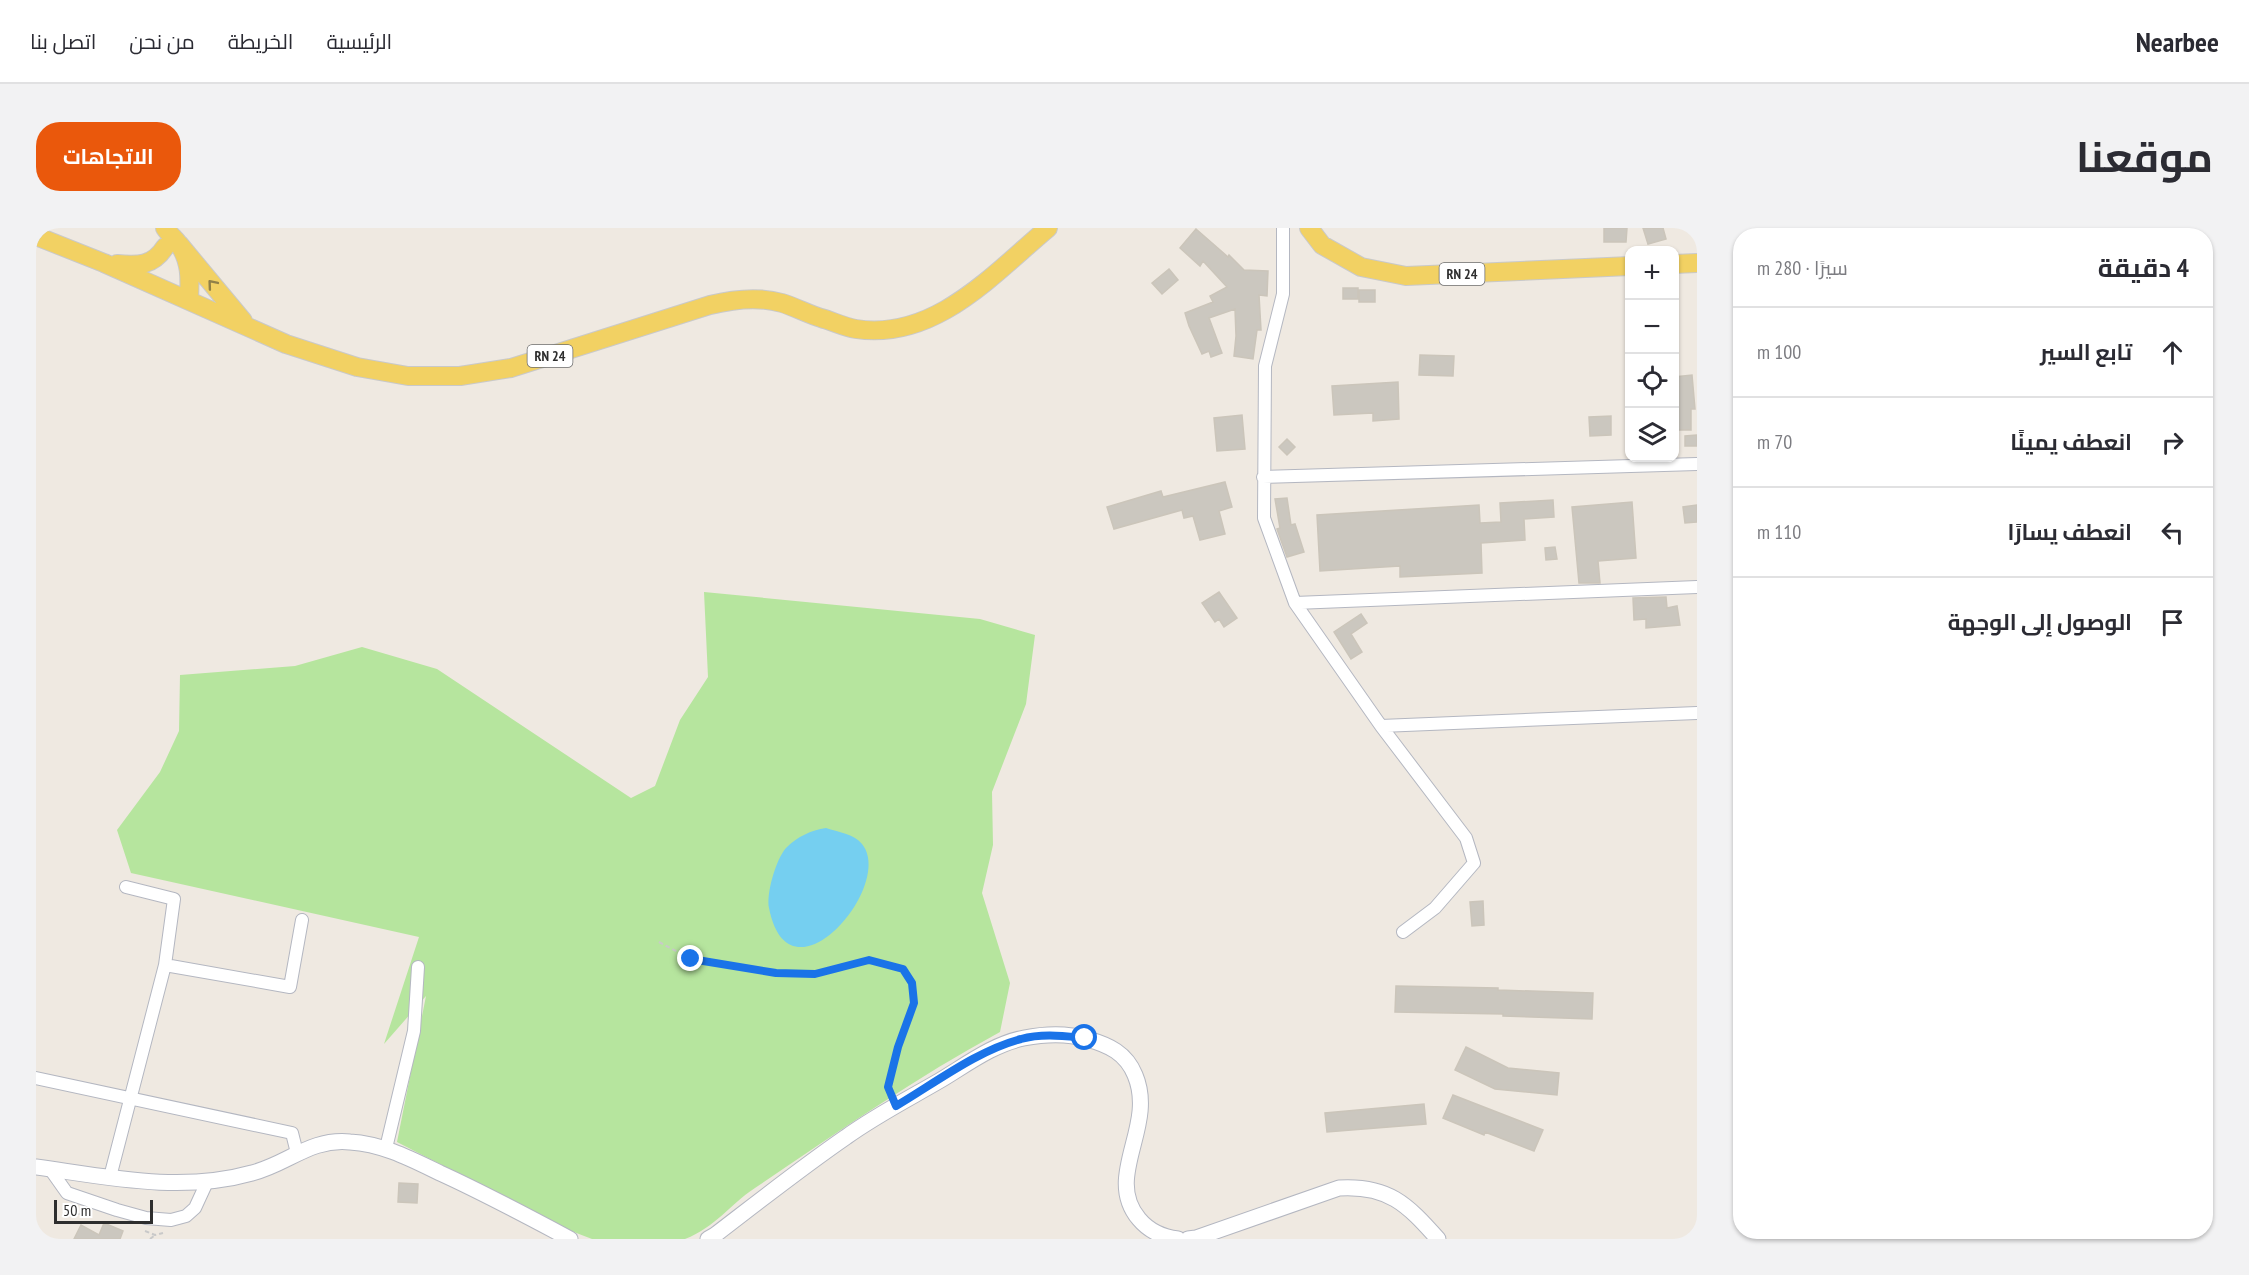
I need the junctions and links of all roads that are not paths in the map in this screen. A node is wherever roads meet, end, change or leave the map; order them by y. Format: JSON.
{"nodes":[{"id":1,"x":1048,"y":228,"type":"edge"},
{"id":2,"x":1283,"y":228,"type":"edge"},
{"id":3,"x":1309,"y":228,"type":"edge"},
{"id":4,"x":36,"y":236,"type":"edge"},
{"id":5,"x":169,"y":238,"type":"edge"},
{"id":6,"x":104,"y":263,"type":"junction"},
{"id":7,"x":1697,"y":263,"type":"edge"},
{"id":8,"x":1679,"y":264,"type":"edge"},
{"id":9,"x":1625,"y":266,"type":"edge"},
{"id":10,"x":160,"y":288,"type":"junction"},
{"id":11,"x":189,"y":299,"type":"junction"},
{"id":12,"x":246,"y":324,"type":"junction"},
{"id":13,"x":1697,"y":464,"type":"edge"},
{"id":14,"x":1263,"y":477,"type":"junction"},
{"id":15,"x":1697,"y":587,"type":"edge"},
{"id":16,"x":1295,"y":603,"type":"junction"},
{"id":17,"x":1697,"y":713,"type":"edge"},
{"id":18,"x":1381,"y":726,"type":"junction"},
{"id":19,"x":126,"y":887,"type":"dead end"},
{"id":20,"x":302,"y":920,"type":"dead end"},
{"id":21,"x":1402,"y":932,"type":"dead end"},
{"id":22,"x":165,"y":965,"type":"junction"},
{"id":23,"x":418,"y":966,"type":"dead end"},
{"id":24,"x":36,"y":1078,"type":"edge"},
{"id":25,"x":130,"y":1098,"type":"junction"},
{"id":26,"x":386,"y":1148,"type":"junction"},
{"id":27,"x":297,"y":1153,"type":"junction"},
{"id":28,"x":43,"y":1168,"type":"edge"},
{"id":29,"x":110,"y":1177,"type":"junction"},
{"id":30,"x":207,"y":1182,"type":"junction"},
{"id":31,"x":570,"y":1239,"type":"edge"},
{"id":32,"x":708,"y":1239,"type":"edge"},
{"id":33,"x":1178,"y":1239,"type":"edge"},
{"id":34,"x":1188,"y":1239,"type":"edge"},
{"id":35,"x":1438,"y":1239,"type":"edge"}],
"edges":[{"from":1,"to":12,"type":"main road","number":"RN 24"},
{"from":2,"to":14,"type":"street"},
{"from":3,"to":9,"type":"main road","number":"RN 24"},
{"from":4,"to":6,"type":"main road","number":"RN 24"},
{"from":5,"to":6,"type":"main road"},
{"from":5,"to":10,"type":"main road"},
{"from":5,"to":11,"type":"main road"},
{"from":12,"to":5,"type":"main road","one_way":true},
{"from":6,"to":10,"type":"main road","number":"RN 24"},
{"from":7,"to":8,"type":"main road"},
{"from":10,"to":11,"type":"main road","number":"RN 24"},
{"from":11,"to":12,"type":"main road","number":"RN 24"},
{"from":13,"to":14,"type":"street"},
{"from":14,"to":16,"type":"street"},
{"from":15,"to":16,"type":"street"},
{"from":16,"to":18,"type":"street"},
{"from":17,"to":18,"type":"street"},
{"from":18,"to":21,"type":"street"},
{"from":19,"to":22,"type":"street"},
{"from":20,"to":22,"type":"street"},
{"from":22,"to":25,"type":"street"},
{"from":23,"to":26,"type":"street"},
{"from":24,"to":25,"type":"street"},
{"from":25,"to":27,"type":"street"},
{"from":25,"to":29,"type":"street"},
{"from":26,"to":27,"type":"street"},
{"from":26,"to":31,"type":"street"},
{"from":27,"to":30,"type":"street"},
{"from":28,"to":29,"type":"street"},
{"from":28,"to":30,"type":"street"},
{"from":29,"to":30,"type":"street"},
{"from":32,"to":33,"type":"street"},
{"from":34,"to":35,"type":"street"}]}
